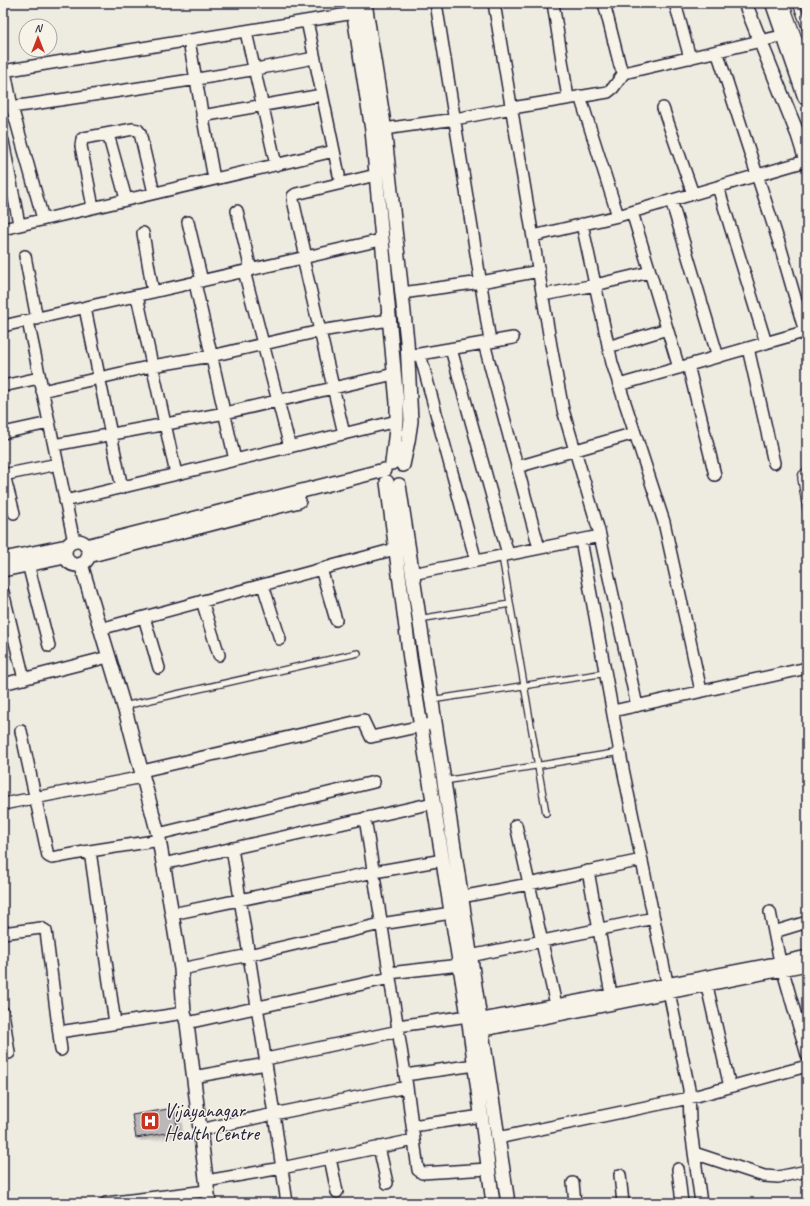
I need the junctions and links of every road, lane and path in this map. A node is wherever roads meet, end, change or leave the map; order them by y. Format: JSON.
{"nodes":[{"id":1,"x":365,"y":3,"type":"edge"},
{"id":2,"x":436,"y":3,"type":"edge"},
{"id":3,"x":494,"y":3,"type":"edge"},
{"id":4,"x":553,"y":3,"type":"edge"},
{"id":5,"x":604,"y":3,"type":"edge"},
{"id":6,"x":675,"y":3,"type":"edge"},
{"id":7,"x":745,"y":3,"type":"edge"},
{"id":8,"x":775,"y":3,"type":"edge"},
{"id":9,"x":786,"y":3,"type":"edge"},
{"id":10,"x":796,"y":3,"type":"edge"},
{"id":11,"x":353,"y":8,"type":"edge"},
{"id":12,"x":307,"y":21,"type":"junction"},
{"id":13,"x":246,"y":32,"type":"junction"},
{"id":14,"x":807,"y":32,"type":"edge"},
{"id":15,"x":786,"y":34,"type":"junction"},
{"id":16,"x":189,"y":41,"type":"junction"},
{"id":17,"x":759,"y":41,"type":"junction"},
{"id":18,"x":717,"y":51,"type":"junction"},
{"id":19,"x":314,"y":58,"type":"junction"},
{"id":20,"x":690,"y":58,"type":"junction"},
{"id":21,"x":807,"y":61,"type":"edge"},
{"id":22,"x":254,"y":70,"type":"junction"},
{"id":23,"x":4,"y":71,"type":"edge"},
{"id":24,"x":624,"y":73,"type":"junction"},
{"id":25,"x":196,"y":80,"type":"junction"},
{"id":26,"x":322,"y":95,"type":"junction"},
{"id":27,"x":580,"y":96,"type":"junction"},
{"id":28,"x":807,"y":96,"type":"edge"},
{"id":29,"x":568,"y":98,"type":"junction"},
{"id":30,"x":262,"y":106,"type":"junction"},
{"id":31,"x":12,"y":107,"type":"junction"},
{"id":32,"x":512,"y":108,"type":"junction"},
{"id":33,"x":663,"y":108,"type":"dead end"},
{"id":34,"x":202,"y":116,"type":"junction"},
{"id":35,"x":455,"y":119,"type":"junction"},
{"id":36,"x":384,"y":129,"type":"junction"},
{"id":37,"x":108,"y":134,"type":"junction"},
{"id":38,"x":3,"y":141,"type":"edge"},
{"id":39,"x":334,"y":151,"type":"junction"},
{"id":40,"x":807,"y":163,"type":"edge"},
{"id":41,"x":276,"y":164,"type":"junction"},
{"id":42,"x":5,"y":172,"type":"edge"},
{"id":43,"x":339,"y":175,"type":"dead end"},
{"id":44,"x":376,"y":175,"type":"junction"},
{"id":45,"x":757,"y":175,"type":"junction"},
{"id":46,"x":214,"y":179,"type":"junction"},
{"id":47,"x":718,"y":187,"type":"junction"},
{"id":48,"x":154,"y":193,"type":"junction"},
{"id":49,"x":693,"y":194,"type":"junction"},
{"id":50,"x":126,"y":199,"type":"junction"},
{"id":51,"x":670,"y":200,"type":"junction"},
{"id":52,"x":93,"y":207,"type":"junction"},
{"id":53,"x":237,"y":211,"type":"dead end"},
{"id":54,"x":632,"y":212,"type":"junction"},
{"id":55,"x":618,"y":216,"type":"junction"},
{"id":56,"x":43,"y":219,"type":"junction"},
{"id":57,"x":188,"y":222,"type":"dead end"},
{"id":58,"x":19,"y":224,"type":"junction"},
{"id":59,"x":582,"y":224,"type":"junction"},
{"id":60,"x":3,"y":229,"type":"edge"},
{"id":61,"x":143,"y":233,"type":"dead end"},
{"id":62,"x":533,"y":236,"type":"junction"},
{"id":63,"x":381,"y":240,"type":"junction"},
{"id":64,"x":25,"y":256,"type":"dead end"},
{"id":65,"x":304,"y":257,"type":"junction"},
{"id":66,"x":248,"y":270,"type":"junction"},
{"id":67,"x":539,"y":272,"type":"junction"},
{"id":68,"x":650,"y":272,"type":"junction"},
{"id":69,"x":198,"y":282,"type":"junction"},
{"id":70,"x":481,"y":282,"type":"junction"},
{"id":71,"x":595,"y":285,"type":"junction"},
{"id":72,"x":153,"y":292,"type":"junction"},
{"id":73,"x":402,"y":292,"type":"junction"},
{"id":74,"x":543,"y":295,"type":"junction"},
{"id":75,"x":137,"y":296,"type":"junction"},
{"id":76,"x":85,"y":308,"type":"junction"},
{"id":77,"x":32,"y":320,"type":"junction"},
{"id":78,"x":389,"y":320,"type":"junction"},
{"id":79,"x":3,"y":326,"type":"edge"},
{"id":80,"x":667,"y":329,"type":"junction"},
{"id":81,"x":320,"y":331,"type":"junction"},
{"id":82,"x":806,"y":334,"type":"edge"},
{"id":83,"x":513,"y":338,"type":"dead end"},
{"id":84,"x":487,"y":342,"type":"junction"},
{"id":85,"x":766,"y":343,"type":"junction"},
{"id":86,"x":263,"y":344,"type":"junction"},
{"id":87,"x":608,"y":347,"type":"junction"},
{"id":88,"x":748,"y":348,"type":"junction"},
{"id":89,"x":451,"y":349,"type":"junction"},
{"id":90,"x":414,"y":355,"type":"junction"},
{"id":91,"x":211,"y":356,"type":"junction"},
{"id":92,"x":718,"y":357,"type":"junction"},
{"id":93,"x":152,"y":366,"type":"junction"},
{"id":94,"x":684,"y":367,"type":"junction"},
{"id":95,"x":394,"y":374,"type":"junction"},
{"id":96,"x":39,"y":378,"type":"junction"},
{"id":97,"x":100,"y":378,"type":"junction"},
{"id":98,"x":620,"y":385,"type":"junction"},
{"id":99,"x":3,"y":386,"type":"edge"},
{"id":100,"x":333,"y":388,"type":"junction"},
{"id":101,"x":42,"y":391,"type":"junction"},
{"id":102,"x":278,"y":401,"type":"junction"},
{"id":103,"x":224,"y":413,"type":"junction"},
{"id":104,"x":397,"y":421,"type":"junction"},
{"id":105,"x":49,"y":423,"type":"junction"},
{"id":106,"x":165,"y":424,"type":"junction"},
{"id":107,"x":3,"y":432,"type":"edge"},
{"id":108,"x":635,"y":433,"type":"junction"},
{"id":109,"x":344,"y":434,"type":"junction"},
{"id":110,"x":111,"y":435,"type":"junction"},
{"id":111,"x":54,"y":445,"type":"junction"},
{"id":112,"x":290,"y":447,"type":"junction"},
{"id":113,"x":575,"y":451,"type":"junction"},
{"id":114,"x":235,"y":460,"type":"junction"},
{"id":115,"x":774,"y":463,"type":"dead end"},
{"id":116,"x":58,"y":464,"type":"junction"},
{"id":117,"x":517,"y":467,"type":"junction"},
{"id":118,"x":807,"y":470,"type":"edge"},
{"id":119,"x":176,"y":474,"type":"junction"},
{"id":120,"x":391,"y":474,"type":"junction"},
{"id":121,"x":3,"y":475,"type":"edge"},
{"id":122,"x":715,"y":475,"type":"dead end"},
{"id":123,"x":122,"y":488,"type":"junction"},
{"id":124,"x":65,"y":501,"type":"junction"},
{"id":125,"x":14,"y":513,"type":"dead end"},
{"id":126,"x":807,"y":516,"type":"edge"},
{"id":127,"x":600,"y":536,"type":"junction"},
{"id":128,"x":581,"y":540,"type":"junction"},
{"id":129,"x":539,"y":548,"type":"junction"},
{"id":130,"x":395,"y":550,"type":"junction"},
{"id":131,"x":77,"y":552,"type":"junction"},
{"id":132,"x":505,"y":555,"type":"junction"},
{"id":133,"x":3,"y":559,"type":"edge"},
{"id":134,"x":476,"y":561,"type":"junction"},
{"id":135,"x":28,"y":564,"type":"junction"},
{"id":136,"x":321,"y":569,"type":"junction"},
{"id":137,"x":3,"y":570,"type":"edge"},
{"id":138,"x":412,"y":574,"type":"junction"},
{"id":139,"x":263,"y":585,"type":"junction"},
{"id":140,"x":3,"y":592,"type":"edge"},
{"id":141,"x":202,"y":601,"type":"junction"},
{"id":142,"x":510,"y":604,"type":"junction"},
{"id":143,"x":144,"y":617,"type":"junction"},
{"id":144,"x":419,"y":619,"type":"junction"},
{"id":145,"x":336,"y":620,"type":"dead end"},
{"id":146,"x":100,"y":629,"type":"junction"},
{"id":147,"x":280,"y":639,"type":"dead end"},
{"id":148,"x":49,"y":646,"type":"dead end"},
{"id":149,"x":358,"y":653,"type":"dead end"},
{"id":150,"x":219,"y":655,"type":"dead end"},
{"id":151,"x":108,"y":657,"type":"junction"},
{"id":152,"x":158,"y":668,"type":"dead end"},
{"id":153,"x":807,"y":668,"type":"edge"},
{"id":154,"x":606,"y":673,"type":"junction"},
{"id":155,"x":24,"y":679,"type":"junction"},
{"id":156,"x":3,"y":684,"type":"edge"},
{"id":157,"x":524,"y":685,"type":"junction"},
{"id":158,"x":701,"y":691,"type":"junction"},
{"id":159,"x":431,"y":700,"type":"junction"},
{"id":160,"x":124,"y":706,"type":"junction"},
{"id":161,"x":637,"y":706,"type":"junction"},
{"id":162,"x":613,"y":711,"type":"junction"},
{"id":163,"x":434,"y":723,"type":"junction"},
{"id":164,"x":421,"y":727,"type":"junction"},
{"id":165,"x":21,"y":731,"type":"dead end"},
{"id":166,"x":620,"y":752,"type":"junction"},
{"id":167,"x":538,"y":766,"type":"junction"},
{"id":168,"x":143,"y":774,"type":"junction"},
{"id":169,"x":443,"y":781,"type":"junction"},
{"id":170,"x":374,"y":782,"type":"dead end"},
{"id":171,"x":35,"y":798,"type":"junction"},
{"id":172,"x":433,"y":803,"type":"junction"},
{"id":173,"x":3,"y":804,"type":"edge"},
{"id":174,"x":546,"y":813,"type":"dead end"},
{"id":175,"x":365,"y":818,"type":"junction"},
{"id":176,"x":516,"y":825,"type":"dead end"},
{"id":177,"x":159,"y":837,"type":"junction"},
{"id":178,"x":232,"y":848,"type":"junction"},
{"id":179,"x":90,"y":850,"type":"junction"},
{"id":180,"x":443,"y":860,"type":"junction"},
{"id":181,"x":642,"y":860,"type":"junction"},
{"id":182,"x":163,"y":864,"type":"junction"},
{"id":183,"x":588,"y":871,"type":"junction"},
{"id":184,"x":374,"y":872,"type":"junction"},
{"id":185,"x":529,"y":884,"type":"junction"},
{"id":186,"x":461,"y":897,"type":"junction"},
{"id":187,"x":240,"y":900,"type":"junction"},
{"id":188,"x":770,"y":912,"type":"dead end"},
{"id":189,"x":452,"y":913,"type":"junction"},
{"id":190,"x":172,"y":914,"type":"junction"},
{"id":191,"x":654,"y":918,"type":"junction"},
{"id":192,"x":807,"y":922,"type":"edge"},
{"id":193,"x":381,"y":924,"type":"junction"},
{"id":194,"x":598,"y":930,"type":"junction"},
{"id":195,"x":774,"y":932,"type":"junction"},
{"id":196,"x":3,"y":933,"type":"edge"},
{"id":197,"x":542,"y":942,"type":"junction"},
{"id":198,"x":249,"y":955,"type":"junction"},
{"id":199,"x":470,"y":956,"type":"junction"},
{"id":200,"x":807,"y":956,"type":"edge"},
{"id":201,"x":460,"y":965,"type":"junction"},
{"id":202,"x":807,"y":965,"type":"edge"},
{"id":203,"x":781,"y":967,"type":"junction"},
{"id":204,"x":181,"y":970,"type":"junction"},
{"id":205,"x":390,"y":976,"type":"junction"},
{"id":206,"x":707,"y":986,"type":"junction"},
{"id":207,"x":668,"y":989,"type":"junction"},
{"id":208,"x":611,"y":994,"type":"junction"},
{"id":209,"x":556,"y":1005,"type":"junction"},
{"id":210,"x":258,"y":1008,"type":"junction"},
{"id":211,"x":3,"y":1012,"type":"edge"},
{"id":212,"x":185,"y":1018,"type":"junction"},
{"id":213,"x":115,"y":1023,"type":"junction"},
{"id":214,"x":474,"y":1024,"type":"junction"},
{"id":215,"x":398,"y":1029,"type":"junction"},
{"id":216,"x":58,"y":1032,"type":"junction"},
{"id":217,"x":60,"y":1050,"type":"dead end"},
{"id":218,"x":9,"y":1053,"type":"dead end"},
{"id":219,"x":807,"y":1055,"type":"edge"},
{"id":220,"x":266,"y":1062,"type":"junction"},
{"id":221,"x":475,"y":1065,"type":"junction"},
{"id":222,"x":807,"y":1066,"type":"edge"},
{"id":223,"x":405,"y":1075,"type":"junction"},
{"id":224,"x":192,"y":1077,"type":"junction"},
{"id":225,"x":730,"y":1087,"type":"junction"},
{"id":226,"x":407,"y":1088,"type":"junction"},
{"id":227,"x":690,"y":1098,"type":"junction"},
{"id":228,"x":274,"y":1114,"type":"junction"},
{"id":229,"x":482,"y":1116,"type":"junction"},
{"id":230,"x":412,"y":1126,"type":"junction"},
{"id":231,"x":199,"y":1130,"type":"junction"},
{"id":232,"x":498,"y":1138,"type":"junction"},
{"id":233,"x":414,"y":1140,"type":"junction"},
{"id":234,"x":379,"y":1148,"type":"junction"},
{"id":235,"x":694,"y":1153,"type":"junction"},
{"id":236,"x":330,"y":1158,"type":"junction"},
{"id":237,"x":282,"y":1168,"type":"junction"},
{"id":238,"x":488,"y":1169,"type":"junction"},
{"id":239,"x":678,"y":1169,"type":"dead end"},
{"id":240,"x":807,"y":1171,"type":"edge"},
{"id":241,"x":620,"y":1175,"type":"dead end"},
{"id":242,"x":387,"y":1183,"type":"dead end"},
{"id":243,"x":573,"y":1183,"type":"dead end"},
{"id":244,"x":207,"y":1192,"type":"edge"},
{"id":245,"x":337,"y":1192,"type":"dead end"},
{"id":246,"x":138,"y":1201,"type":"edge"},
{"id":247,"x":106,"y":1203,"type":"edge"},
{"id":248,"x":287,"y":1203,"type":"edge"},
{"id":249,"x":493,"y":1203,"type":"edge"},
{"id":250,"x":508,"y":1203,"type":"edge"},
{"id":251,"x":575,"y":1203,"type":"edge"},
{"id":252,"x":623,"y":1203,"type":"edge"},
{"id":253,"x":682,"y":1203,"type":"edge"},
{"id":254,"x":701,"y":1203,"type":"edge"}],
"edges":[{"from":1,"to":36,"type":"street"},
{"from":2,"to":35,"type":"street"},
{"from":3,"to":32,"type":"street"},
{"from":4,"to":29,"type":"street"},
{"from":5,"to":24,"type":"street"},
{"from":6,"to":20,"type":"street"},
{"from":7,"to":17,"type":"street"},
{"from":8,"to":15,"type":"highway"},
{"from":9,"to":21,"type":"lane"},
{"from":10,"to":14,"type":"lane"},
{"from":11,"to":12,"type":"street"},
{"from":11,"to":44,"type":"street"},
{"from":12,"to":13,"type":"street"},
{"from":12,"to":19,"type":"street"},
{"from":13,"to":16,"type":"street"},
{"from":13,"to":22,"type":"street"},
{"from":15,"to":17,"type":"street"},
{"from":15,"to":28,"type":"highway"},
{"from":16,"to":23,"type":"street"},
{"from":16,"to":25,"type":"street"},
{"from":17,"to":18,"type":"street"},
{"from":17,"to":40,"type":"street"},
{"from":18,"to":20,"type":"street"},
{"from":18,"to":45,"type":"street"},
{"from":19,"to":22,"type":"street"},
{"from":19,"to":26,"type":"street"},
{"from":20,"to":24,"type":"street"},
{"from":22,"to":25,"type":"street"},
{"from":22,"to":30,"type":"street"},
{"from":23,"to":31,"type":"street"},
{"from":24,"to":27,"type":"street"},
{"from":25,"to":31,"type":"street"},
{"from":25,"to":34,"type":"street"},
{"from":26,"to":30,"type":"street"},
{"from":26,"to":39,"type":"street"},
{"from":27,"to":29,"type":"street"},
{"from":27,"to":55,"type":"street"},
{"from":29,"to":32,"type":"street"},
{"from":30,"to":34,"type":"street"},
{"from":30,"to":41,"type":"street"},
{"from":31,"to":56,"type":"street"},
{"from":32,"to":35,"type":"street"},
{"from":32,"to":62,"type":"street"},
{"from":33,"to":49,"type":"street"},
{"from":34,"to":46,"type":"street"},
{"from":35,"to":36,"type":"street"},
{"from":35,"to":70,"type":"street"},
{"from":36,"to":73,"type":"street"},
{"from":37,"to":48,"type":"street"},
{"from":37,"to":50,"type":"street"},
{"from":37,"to":52,"type":"street"},
{"from":38,"to":42,"type":"street"},
{"from":39,"to":41,"type":"street"},
{"from":39,"to":43,"type":"street"},
{"from":40,"to":45,"type":"street"},
{"from":41,"to":46,"type":"street"},
{"from":42,"to":58,"type":"street"},
{"from":44,"to":63,"type":"street"},
{"from":44,"to":65,"type":"street"},
{"from":45,"to":47,"type":"street"},
{"from":45,"to":82,"type":"street"},
{"from":46,"to":48,"type":"street"},
{"from":47,"to":49,"type":"street"},
{"from":47,"to":85,"type":"street"},
{"from":48,"to":50,"type":"street"},
{"from":49,"to":51,"type":"street"},
{"from":50,"to":52,"type":"street"},
{"from":51,"to":54,"type":"street"},
{"from":51,"to":92,"type":"street"},
{"from":52,"to":56,"type":"street"},
{"from":53,"to":66,"type":"street"},
{"from":54,"to":55,"type":"street"},
{"from":54,"to":68,"type":"street"},
{"from":55,"to":59,"type":"street"},
{"from":56,"to":58,"type":"street"},
{"from":57,"to":69,"type":"street"},
{"from":58,"to":60,"type":"street"},
{"from":59,"to":62,"type":"street"},
{"from":59,"to":71,"type":"street"},
{"from":61,"to":72,"type":"street"},
{"from":62,"to":67,"type":"street"},
{"from":63,"to":65,"type":"street"},
{"from":63,"to":78,"type":"street"},
{"from":64,"to":77,"type":"street"},
{"from":65,"to":66,"type":"street"},
{"from":65,"to":81,"type":"street"},
{"from":66,"to":69,"type":"street"},
{"from":66,"to":86,"type":"street"},
{"from":67,"to":70,"type":"street"},
{"from":67,"to":74,"type":"street"},
{"from":68,"to":71,"type":"street"},
{"from":68,"to":80,"type":"street"},
{"from":69,"to":72,"type":"street"},
{"from":69,"to":91,"type":"street"},
{"from":70,"to":73,"type":"street"},
{"from":70,"to":84,"type":"street"},
{"from":71,"to":74,"type":"street"},
{"from":71,"to":87,"type":"street"},
{"from":72,"to":75,"type":"street"},
{"from":73,"to":90,"type":"street"},
{"from":74,"to":113,"type":"street"},
{"from":75,"to":76,"type":"street"},
{"from":75,"to":93,"type":"street"},
{"from":76,"to":77,"type":"street"},
{"from":76,"to":97,"type":"street"},
{"from":77,"to":79,"type":"street"},
{"from":77,"to":96,"type":"street"},
{"from":78,"to":81,"type":"street"},
{"from":78,"to":95,"type":"street"},
{"from":80,"to":87,"type":"street"},
{"from":80,"to":94,"type":"street"},
{"from":81,"to":86,"type":"street"},
{"from":81,"to":100,"type":"street"},
{"from":82,"to":85,"type":"street"},
{"from":83,"to":84,"type":"street"},
{"from":84,"to":89,"type":"street"},
{"from":84,"to":117,"type":"street"},
{"from":85,"to":88,"type":"street"},
{"from":86,"to":91,"type":"street"},
{"from":86,"to":102,"type":"street"},
{"from":87,"to":98,"type":"street"},
{"from":88,"to":92,"type":"street"},
{"from":88,"to":115,"type":"street"},
{"from":89,"to":90,"type":"street"},
{"from":89,"to":132,"type":"street"},
{"from":90,"to":120,"type":"street"},
{"from":90,"to":134,"type":"street"},
{"from":91,"to":93,"type":"street"},
{"from":91,"to":103,"type":"street"},
{"from":92,"to":94,"type":"street"},
{"from":93,"to":97,"type":"street"},
{"from":93,"to":106,"type":"street"},
{"from":94,"to":98,"type":"street"},
{"from":94,"to":122,"type":"street"},
{"from":95,"to":100,"type":"street"},
{"from":95,"to":104,"type":"street"},
{"from":96,"to":99,"type":"street"},
{"from":96,"to":101,"type":"street"},
{"from":97,"to":101,"type":"street"},
{"from":97,"to":110,"type":"street"},
{"from":98,"to":108,"type":"street"},
{"from":100,"to":102,"type":"street"},
{"from":100,"to":109,"type":"street"},
{"from":101,"to":105,"type":"street"},
{"from":102,"to":103,"type":"street"},
{"from":102,"to":112,"type":"street"},
{"from":103,"to":106,"type":"street"},
{"from":103,"to":114,"type":"street"},
{"from":104,"to":109,"type":"street"},
{"from":104,"to":120,"type":"street"},
{"from":105,"to":107,"type":"street"},
{"from":105,"to":111,"type":"street"},
{"from":106,"to":110,"type":"street"},
{"from":106,"to":119,"type":"street"},
{"from":108,"to":113,"type":"street"},
{"from":108,"to":158,"type":"street"},
{"from":109,"to":112,"type":"street"},
{"from":110,"to":111,"type":"street"},
{"from":110,"to":123,"type":"street"},
{"from":111,"to":116,"type":"street"},
{"from":112,"to":114,"type":"street"},
{"from":113,"to":117,"type":"street"},
{"from":113,"to":127,"type":"street"},
{"from":114,"to":119,"type":"street"},
{"from":116,"to":121,"type":"street"},
{"from":116,"to":124,"type":"street"},
{"from":117,"to":129,"type":"street"},
{"from":118,"to":126,"type":"lane"},
{"from":119,"to":123,"type":"street"},
{"from":120,"to":130,"type":"street"},
{"from":120,"to":131,"type":"street"},
{"from":120,"to":138,"type":"street"},
{"from":121,"to":125,"type":"street"},
{"from":123,"to":124,"type":"street"},
{"from":124,"to":131,"type":"street"},
{"from":127,"to":128,"type":"street"},
{"from":127,"to":161,"type":"street"},
{"from":128,"to":129,"type":"street"},
{"from":128,"to":154,"type":"street"},
{"from":129,"to":132,"type":"street"},
{"from":130,"to":136,"type":"street"},
{"from":130,"to":164,"type":"street"},
{"from":131,"to":133,"type":"street"},
{"from":131,"to":135,"type":"street"},
{"from":131,"to":146,"type":"street"},
{"from":132,"to":134,"type":"street"},
{"from":132,"to":142,"type":"lane"},
{"from":134,"to":138,"type":"street"},
{"from":135,"to":137,"type":"street"},
{"from":135,"to":148,"type":"street"},
{"from":136,"to":139,"type":"street"},
{"from":136,"to":145,"type":"street"},
{"from":138,"to":144,"type":"street"},
{"from":139,"to":141,"type":"street"},
{"from":139,"to":147,"type":"street"},
{"from":140,"to":155,"type":"street"},
{"from":141,"to":143,"type":"street"},
{"from":141,"to":150,"type":"street"},
{"from":142,"to":144,"type":"lane"},
{"from":142,"to":157,"type":"lane"},
{"from":143,"to":146,"type":"street"},
{"from":143,"to":152,"type":"street"},
{"from":144,"to":159,"type":"street"},
{"from":146,"to":151,"type":"street"},
{"from":149,"to":160,"type":"lane"},
{"from":151,"to":155,"type":"street"},
{"from":151,"to":160,"type":"street"},
{"from":153,"to":158,"type":"street"},
{"from":154,"to":157,"type":"lane"},
{"from":154,"to":162,"type":"street"},
{"from":155,"to":156,"type":"street"},
{"from":157,"to":159,"type":"lane"},
{"from":157,"to":167,"type":"lane"},
{"from":158,"to":161,"type":"street"},
{"from":159,"to":163,"type":"street"},
{"from":160,"to":168,"type":"street"},
{"from":161,"to":162,"type":"street"},
{"from":162,"to":166,"type":"street"},
{"from":163,"to":164,"type":"street"},
{"from":163,"to":169,"type":"street"},
{"from":164,"to":168,"type":"street"},
{"from":164,"to":172,"type":"street"},
{"from":165,"to":171,"type":"street"},
{"from":166,"to":167,"type":"lane"},
{"from":166,"to":181,"type":"street"},
{"from":167,"to":169,"type":"lane"},
{"from":167,"to":174,"type":"lane"},
{"from":168,"to":171,"type":"street"},
{"from":168,"to":177,"type":"street"},
{"from":169,"to":186,"type":"street"},
{"from":170,"to":177,"type":"street"},
{"from":171,"to":173,"type":"street"},
{"from":171,"to":179,"type":"street"},
{"from":172,"to":175,"type":"street"},
{"from":172,"to":180,"type":"street"},
{"from":175,"to":178,"type":"street"},
{"from":175,"to":184,"type":"street"},
{"from":176,"to":185,"type":"street"},
{"from":177,"to":179,"type":"street"},
{"from":177,"to":182,"type":"street"},
{"from":178,"to":182,"type":"street"},
{"from":178,"to":187,"type":"street"},
{"from":179,"to":213,"type":"street"},
{"from":180,"to":184,"type":"street"},
{"from":180,"to":189,"type":"street"},
{"from":181,"to":183,"type":"street"},
{"from":181,"to":191,"type":"street"},
{"from":182,"to":190,"type":"street"},
{"from":183,"to":185,"type":"street"},
{"from":183,"to":194,"type":"street"},
{"from":184,"to":187,"type":"street"},
{"from":184,"to":193,"type":"street"},
{"from":185,"to":186,"type":"street"},
{"from":185,"to":197,"type":"street"},
{"from":186,"to":199,"type":"street"},
{"from":187,"to":190,"type":"street"},
{"from":187,"to":198,"type":"street"},
{"from":188,"to":195,"type":"street"},
{"from":189,"to":193,"type":"street"},
{"from":189,"to":201,"type":"street"},
{"from":190,"to":204,"type":"street"},
{"from":191,"to":194,"type":"street"},
{"from":191,"to":207,"type":"street"},
{"from":192,"to":195,"type":"street"},
{"from":193,"to":198,"type":"street"},
{"from":193,"to":205,"type":"street"},
{"from":194,"to":197,"type":"street"},
{"from":194,"to":208,"type":"street"},
{"from":195,"to":203,"type":"street"},
{"from":196,"to":216,"type":"street"},
{"from":197,"to":199,"type":"street"},
{"from":197,"to":209,"type":"street"},
{"from":198,"to":204,"type":"street"},
{"from":198,"to":210,"type":"street"},
{"from":199,"to":214,"type":"street"},
{"from":200,"to":203,"type":"street"},
{"from":201,"to":205,"type":"street"},
{"from":201,"to":214,"type":"street"},
{"from":202,"to":203,"type":"street"},
{"from":203,"to":206,"type":"street"},
{"from":203,"to":207,"type":"street"},
{"from":203,"to":219,"type":"street"},
{"from":204,"to":212,"type":"street"},
{"from":205,"to":210,"type":"street"},
{"from":205,"to":215,"type":"street"},
{"from":206,"to":207,"type":"street"},
{"from":206,"to":225,"type":"street"},
{"from":207,"to":208,"type":"street"},
{"from":207,"to":214,"type":"street"},
{"from":207,"to":227,"type":"street"},
{"from":208,"to":209,"type":"street"},
{"from":209,"to":214,"type":"street"},
{"from":210,"to":212,"type":"street"},
{"from":210,"to":220,"type":"street"},
{"from":211,"to":218,"type":"street"},
{"from":212,"to":213,"type":"street"},
{"from":212,"to":224,"type":"street"},
{"from":213,"to":216,"type":"street"},
{"from":214,"to":215,"type":"street"},
{"from":214,"to":221,"type":"street"},
{"from":214,"to":232,"type":"street"},
{"from":215,"to":220,"type":"street"},
{"from":215,"to":223,"type":"street"},
{"from":216,"to":217,"type":"street"},
{"from":220,"to":224,"type":"street"},
{"from":220,"to":228,"type":"street"},
{"from":221,"to":223,"type":"street"},
{"from":221,"to":229,"type":"street"},
{"from":222,"to":225,"type":"street"},
{"from":223,"to":226,"type":"street"},
{"from":224,"to":231,"type":"street"},
{"from":225,"to":227,"type":"street"},
{"from":226,"to":228,"type":"street"},
{"from":226,"to":230,"type":"street"},
{"from":227,"to":232,"type":"street"},
{"from":227,"to":235,"type":"street"},
{"from":228,"to":231,"type":"street"},
{"from":228,"to":237,"type":"street"},
{"from":229,"to":230,"type":"street"},
{"from":229,"to":238,"type":"street"},
{"from":230,"to":233,"type":"street"},
{"from":231,"to":244,"type":"street"},
{"from":232,"to":250,"type":"street"},
{"from":233,"to":234,"type":"street"},
{"from":233,"to":238,"type":"street"},
{"from":234,"to":236,"type":"street"},
{"from":234,"to":242,"type":"street"},
{"from":235,"to":240,"type":"street"},
{"from":235,"to":254,"type":"street"},
{"from":236,"to":237,"type":"street"},
{"from":236,"to":245,"type":"street"},
{"from":237,"to":244,"type":"street"},
{"from":237,"to":248,"type":"street"},
{"from":238,"to":249,"type":"street"},
{"from":239,"to":253,"type":"street"},
{"from":241,"to":252,"type":"street"},
{"from":243,"to":251,"type":"street"},
{"from":244,"to":246,"type":"street"},
{"from":246,"to":247,"type":"street"}]}
